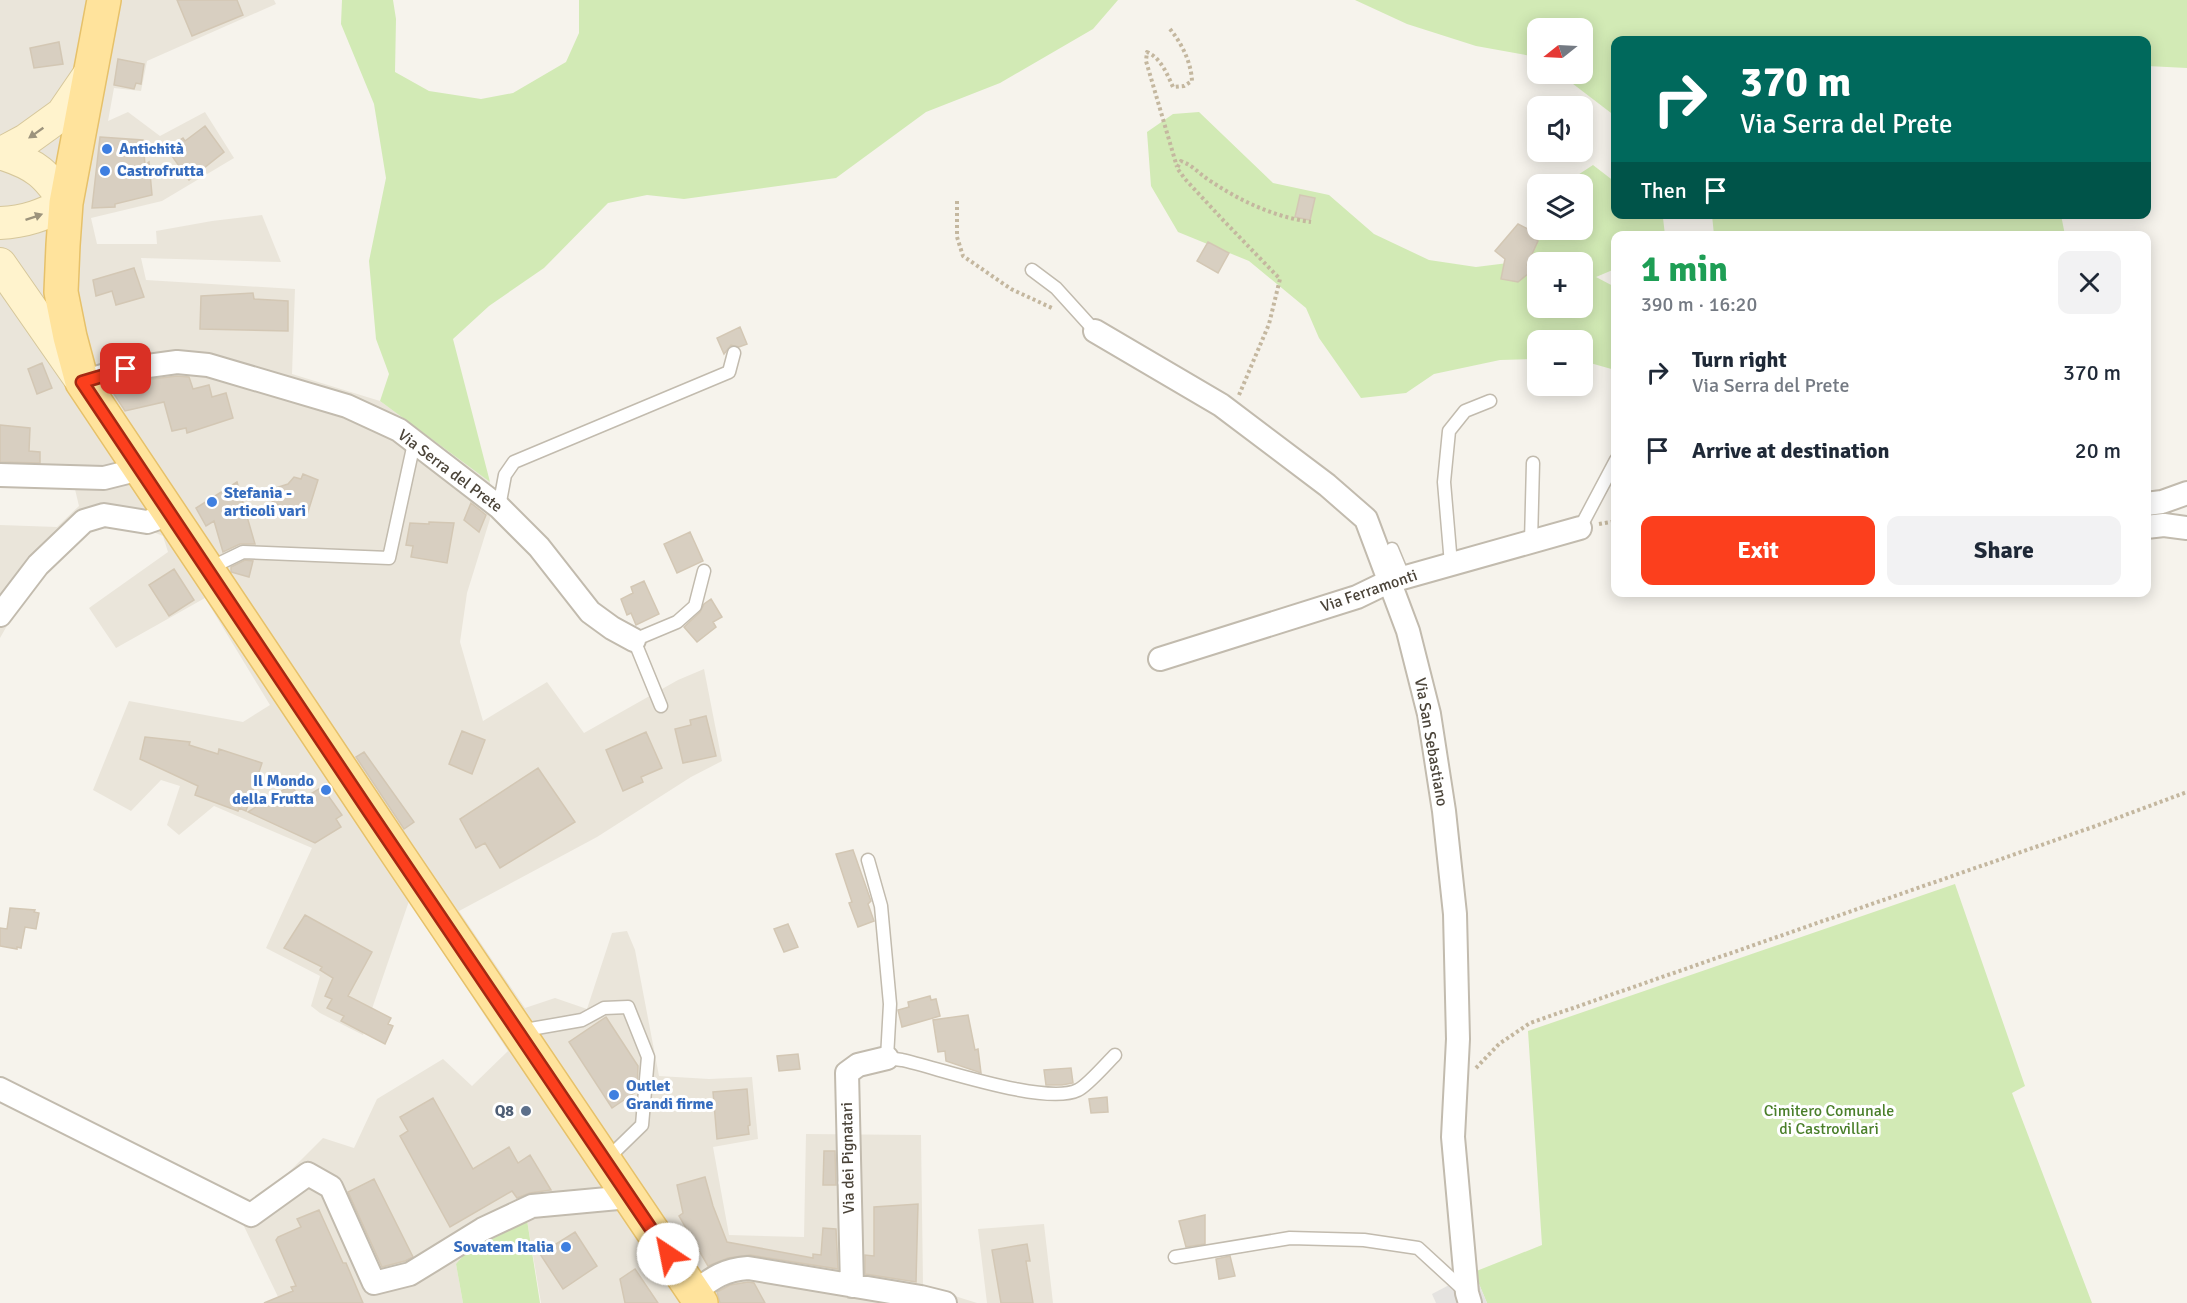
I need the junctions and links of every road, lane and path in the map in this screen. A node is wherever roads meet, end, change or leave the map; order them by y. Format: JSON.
{"nodes":[{"id":1,"x":104,"y":0,"type":"edge"},
{"id":2,"x":1170,"y":28,"type":"dead end"},
{"id":3,"x":88,"y":76,"type":"junction"},
{"id":4,"x":2,"y":154,"type":"edge"},
{"id":5,"x":1177,"y":168,"type":"junction"},
{"id":6,"x":957,"y":201,"type":"dead end"},
{"id":7,"x":66,"y":203,"type":"junction"},
{"id":8,"x":1311,"y":222,"type":"dead end"},
{"id":9,"x":0,"y":223,"type":"edge"},
{"id":10,"x":0,"y":264,"type":"edge"},
{"id":11,"x":1032,"y":270,"type":"dead end"},
{"id":12,"x":1061,"y":311,"type":"dead end"},
{"id":13,"x":1095,"y":331,"type":"joint"},
{"id":14,"x":734,"y":353,"type":"dead end"},
{"id":15,"x":82,"y":382,"type":"junction"},
{"id":16,"x":1490,"y":401,"type":"dead end"},
{"id":17,"x":1231,"y":412,"type":"junction"},
{"id":18,"x":414,"y":443,"type":"junction"},
{"id":19,"x":1533,"y":463,"type":"dead end"},
{"id":20,"x":140,"y":469,"type":"junction"},
{"id":21,"x":1611,"y":469,"type":"edge"},
{"id":22,"x":0,"y":475,"type":"edge"},
{"id":23,"x":2187,"y":493,"type":"edge"},
{"id":24,"x":2151,"y":503,"type":"edge"},
{"id":25,"x":499,"y":507,"type":"junction"},
{"id":26,"x":170,"y":514,"type":"junction"},
{"id":27,"x":2151,"y":526,"type":"edge"},
{"id":28,"x":1580,"y":528,"type":"joint"},
{"id":29,"x":2187,"y":528,"type":"edge"},
{"id":30,"x":1531,"y":542,"type":"junction"},
{"id":31,"x":1392,"y":549,"type":"dead end"},
{"id":32,"x":1451,"y":564,"type":"junction"},
{"id":33,"x":207,"y":570,"type":"junction"},
{"id":34,"x":705,"y":571,"type":"dead end"},
{"id":35,"x":1396,"y":580,"type":"junction"},
{"id":36,"x":9,"y":590,"type":"edge"},
{"id":37,"x":0,"y":615,"type":"edge"},
{"id":38,"x":634,"y":640,"type":"junction"},
{"id":39,"x":1160,"y":659,"type":"dead end"},
{"id":40,"x":661,"y":706,"type":"dead end"},
{"id":41,"x":2187,"y":792,"type":"edge"},
{"id":42,"x":868,"y":860,"type":"dead end"},
{"id":43,"x":517,"y":1031,"type":"junction"},
{"id":44,"x":1115,"y":1055,"type":"dead end"},
{"id":45,"x":887,"y":1058,"type":"junction"},
{"id":46,"x":0,"y":1089,"type":"edge"},
{"id":47,"x":1455,"y":1091,"type":"junction"},
{"id":48,"x":605,"y":1161,"type":"junction"},
{"id":49,"x":629,"y":1197,"type":"junction"},
{"id":50,"x":1175,"y":1257,"type":"dead end"},
{"id":51,"x":852,"y":1286,"type":"junction"},
{"id":52,"x":697,"y":1298,"type":"edge"},
{"id":53,"x":1468,"y":1298,"type":"edge"},
{"id":54,"x":945,"y":1303,"type":"edge"}],
"edges":[{"from":1,"to":3,"type":"main road"},
{"from":2,"to":5,"type":"path"},
{"from":3,"to":4,"type":"main road","one_way":true},
{"from":3,"to":7,"type":"main road"},
{"from":4,"to":7,"type":"main road"},
{"from":5,"to":8,"type":"path"},
{"from":5,"to":17,"type":"path"},
{"from":6,"to":12,"type":"path"},
{"from":9,"to":7,"type":"main road","one_way":true},
{"from":7,"to":15,"type":"main road"},
{"from":10,"to":15,"type":"main road"},
{"from":11,"to":13,"type":"lane"},
{"from":13,"to":17,"type":"street","name":"Via San Sebastiano"},
{"from":14,"to":25,"type":"lane"},
{"from":15,"to":18,"type":"street","name":"Via Serra del Prete"},
{"from":15,"to":20,"type":"main road"},
{"from":16,"to":32,"type":"lane"},
{"from":17,"to":35,"type":"street","name":"Via San Sebastiano"},
{"from":18,"to":25,"type":"street","name":"Via Serra del Prete"},
{"from":18,"to":33,"type":"lane"},
{"from":19,"to":30,"type":"lane"},
{"from":20,"to":22,"type":"street"},
{"from":20,"to":26,"type":"main road"},
{"from":21,"to":28,"type":"lane"},
{"from":23,"to":24,"type":"street"},
{"from":25,"to":38,"type":"street","name":"Via Serra del Prete"},
{"from":26,"to":33,"type":"main road"},
{"from":26,"to":36,"type":"street"},
{"from":27,"to":29,"type":"street"},
{"from":28,"to":30,"type":"street","name":"Via Ferramonti"},
{"from":30,"to":32,"type":"street","name":"Via Ferramonti"},
{"from":31,"to":35,"type":"lane"},
{"from":32,"to":35,"type":"street","name":"Via Ferramonti"},
{"from":33,"to":43,"type":"main road"},
{"from":34,"to":38,"type":"lane"},
{"from":35,"to":39,"type":"street","name":"Via Ferramonti"},
{"from":35,"to":47,"type":"street","name":"Via San Sebastiano"},
{"from":36,"to":37,"type":"street"},
{"from":38,"to":40,"type":"lane"},
{"from":41,"to":47,"type":"path"},
{"from":42,"to":45,"type":"lane"},
{"from":43,"to":48,"type":"main road"},
{"from":43,"to":48,"type":"lane"},
{"from":44,"to":45,"type":"lane"},
{"from":45,"to":51,"type":"street","name":"Via dei Pignatari"},
{"from":46,"to":49,"type":"street"},
{"from":47,"to":53,"type":"street","name":"Via San Sebastiano"},
{"from":48,"to":49,"type":"main road"},
{"from":49,"to":52,"type":"main road"},
{"from":50,"to":53,"type":"lane"},
{"from":51,"to":52,"type":"street"},
{"from":51,"to":54,"type":"street"}]}
